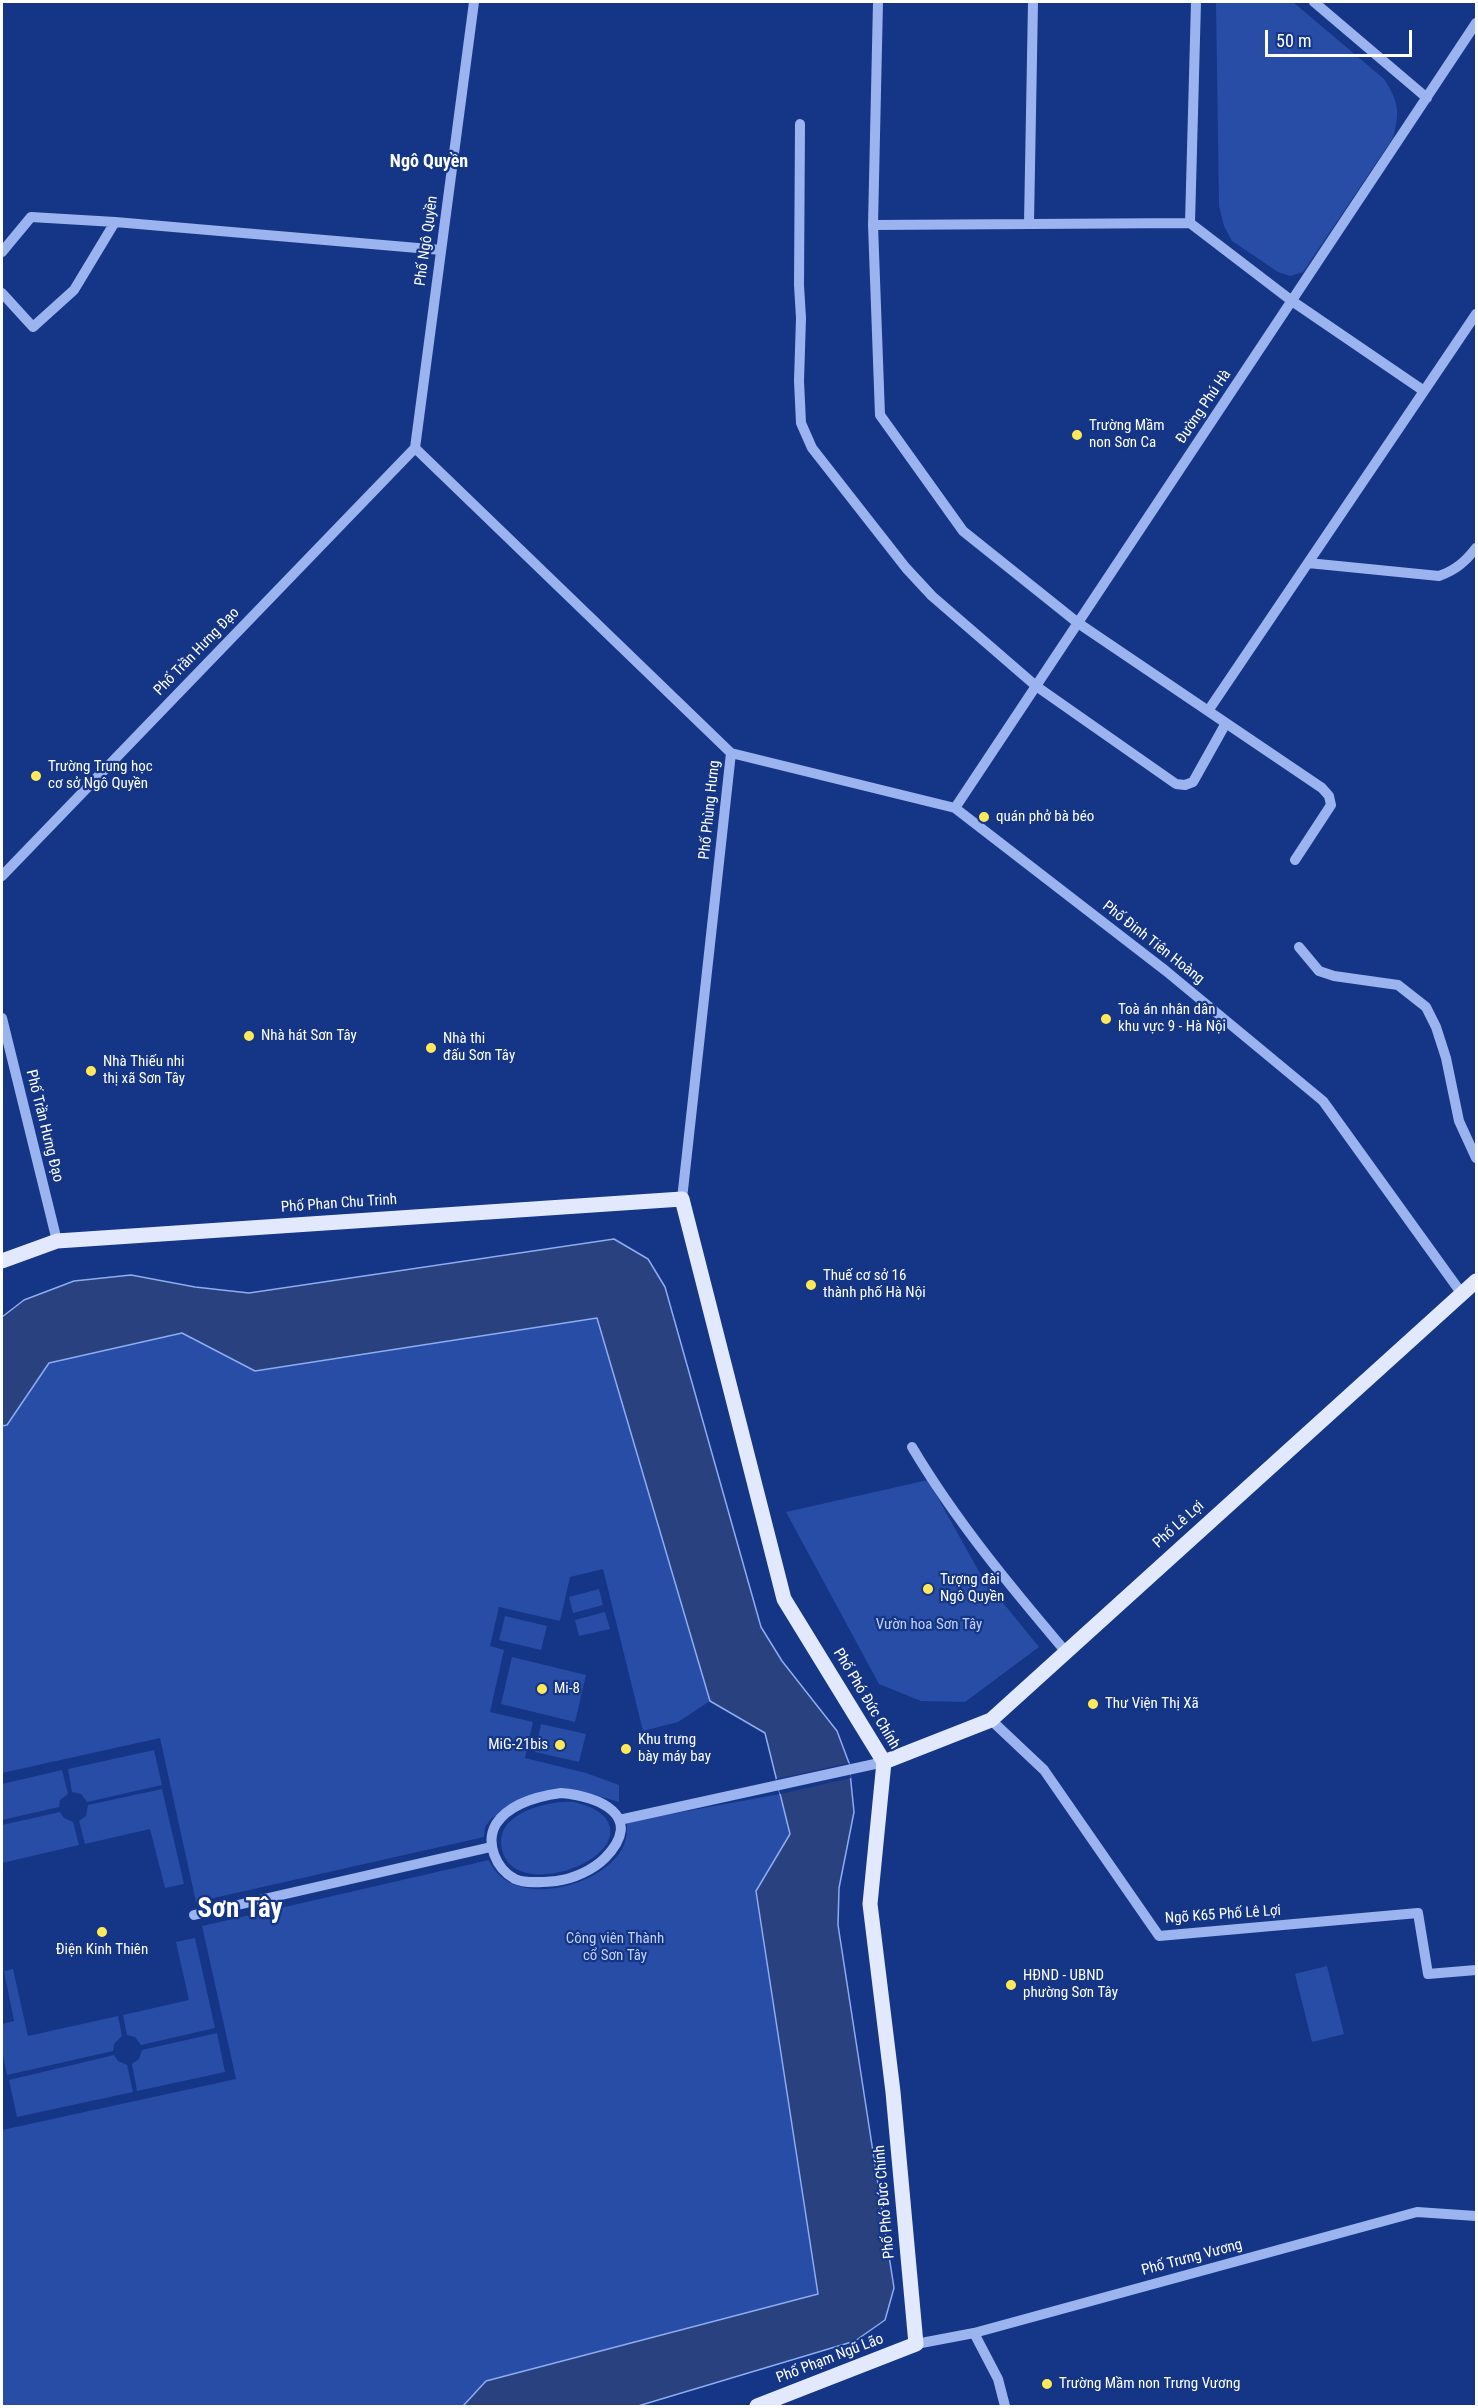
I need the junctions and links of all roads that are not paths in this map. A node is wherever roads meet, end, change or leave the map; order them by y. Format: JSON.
{"nodes":[{"id":1,"x":474,"y":2,"type":"edge"},
{"id":2,"x":878,"y":2,"type":"edge"},
{"id":3,"x":1033,"y":2,"type":"edge"},
{"id":4,"x":1196,"y":2,"type":"edge"},
{"id":5,"x":1314,"y":2,"type":"edge"},
{"id":6,"x":1476,"y":23,"type":"edge"},
{"id":7,"x":1427,"y":98,"type":"junction"},
{"id":8,"x":801,"y":124,"type":"dead end"},
{"id":9,"x":115,"y":222,"type":"junction"},
{"id":10,"x":1029,"y":223,"type":"junction"},
{"id":11,"x":1190,"y":223,"type":"junction"},
{"id":12,"x":873,"y":225,"type":"junction"},
{"id":13,"x":441,"y":250,"type":"junction"},
{"id":14,"x":2,"y":252,"type":"edge"},
{"id":15,"x":2,"y":293,"type":"edge"},
{"id":16,"x":1292,"y":301,"type":"junction"},
{"id":17,"x":1476,"y":314,"type":"edge"},
{"id":18,"x":1424,"y":391,"type":"junction"},
{"id":19,"x":415,"y":448,"type":"junction"},
{"id":20,"x":1476,"y":548,"type":"edge"},
{"id":21,"x":1308,"y":563,"type":"junction"},
{"id":22,"x":1078,"y":623,"type":"junction"},
{"id":23,"x":1036,"y":686,"type":"junction"},
{"id":24,"x":1208,"y":711,"type":"junction"},
{"id":25,"x":1226,"y":723,"type":"junction"},
{"id":26,"x":731,"y":753,"type":"junction"},
{"id":27,"x":956,"y":808,"type":"junction"},
{"id":28,"x":1295,"y":860,"type":"dead end"},
{"id":29,"x":2,"y":876,"type":"edge"},
{"id":30,"x":1299,"y":947,"type":"dead end"},
{"id":31,"x":2,"y":1018,"type":"edge"},
{"id":32,"x":1476,"y":1158,"type":"edge"},
{"id":33,"x":682,"y":1199,"type":"junction"},
{"id":34,"x":57,"y":1241,"type":"junction"},
{"id":35,"x":2,"y":1262,"type":"edge"},
{"id":36,"x":1476,"y":1281,"type":"edge"},
{"id":37,"x":1462,"y":1294,"type":"junction"},
{"id":38,"x":912,"y":1447,"type":"dead end"},
{"id":39,"x":1066,"y":1652,"type":"junction"},
{"id":40,"x":991,"y":1720,"type":"junction"},
{"id":41,"x":884,"y":1762,"type":"junction"},
{"id":42,"x":618,"y":1820,"type":"junction"},
{"id":43,"x":491,"y":1847,"type":"junction"},
{"id":44,"x":195,"y":1915,"type":"dead end"},
{"id":45,"x":1476,"y":1970,"type":"edge"},
{"id":46,"x":1476,"y":2216,"type":"edge"},
{"id":47,"x":974,"y":2333,"type":"junction"},
{"id":48,"x":916,"y":2344,"type":"junction"},
{"id":49,"x":757,"y":2406,"type":"edge"},
{"id":50,"x":1005,"y":2406,"type":"edge"}],
"edges":[{"from":1,"to":13,"type":"street","name":"Phố Ngô Quyền"},
{"from":2,"to":12,"type":"street"},
{"from":3,"to":10,"type":"street"},
{"from":4,"to":11,"type":"street"},
{"from":5,"to":7,"type":"street"},
{"from":6,"to":7,"type":"street","name":"Đường Phú Hà"},
{"from":7,"to":16,"type":"street","name":"Đường Phú Hà"},
{"from":8,"to":23,"type":"street"},
{"from":9,"to":13,"type":"street"},
{"from":9,"to":14,"type":"street"},
{"from":9,"to":15,"type":"street"},
{"from":10,"to":11,"type":"street"},
{"from":10,"to":12,"type":"street"},
{"from":11,"to":16,"type":"street"},
{"from":12,"to":22,"type":"street"},
{"from":13,"to":19,"type":"street","name":"Phố Ngô Quyền"},
{"from":16,"to":18,"type":"street"},
{"from":16,"to":22,"type":"street","name":"Đường Phú Hà"},
{"from":17,"to":18,"type":"street"},
{"from":18,"to":21,"type":"street"},
{"from":19,"to":26,"type":"street","name":"Phố Phùng Hưng"},
{"from":19,"to":29,"type":"street","name":"Phố Trần Hưng Đạo"},
{"from":20,"to":21,"type":"street"},
{"from":21,"to":24,"type":"street"},
{"from":22,"to":23,"type":"street","name":"Đường Phú Hà"},
{"from":22,"to":24,"type":"street"},
{"from":23,"to":25,"type":"street"},
{"from":23,"to":27,"type":"street","name":"Đường Phú Hà"},
{"from":24,"to":25,"type":"street"},
{"from":25,"to":28,"type":"street"},
{"from":26,"to":27,"type":"street","name":"Phố Đinh Tiên Hoàng"},
{"from":26,"to":33,"type":"street","name":"Phố Phùng Hưng"},
{"from":27,"to":37,"type":"street","name":"Phố Đinh Tiên Hoàng"},
{"from":30,"to":32,"type":"street"},
{"from":31,"to":34,"type":"street","name":"Phố Trần Hưng Đạo"},
{"from":33,"to":34,"type":"main road","name":"Phố Phan Chu Trinh"},
{"from":33,"to":41,"type":"main road","name":"Phố Phó Đức Chính"},
{"from":34,"to":35,"type":"main road","name":"Phố Phan Chu Trinh"},
{"from":36,"to":37,"type":"main road","name":"Phố Lê Lợi"},
{"from":37,"to":39,"type":"main road","name":"Phố Lê Lợi"},
{"from":38,"to":39,"type":"street"},
{"from":39,"to":40,"type":"main road","name":"Phố Lê Lợi"},
{"from":40,"to":41,"type":"main road","name":"Phố Lê Lợi"},
{"from":40,"to":45,"type":"street","name":"Ngõ K65 Phố Lê Lợi"},
{"from":41,"to":42,"type":"street"},
{"from":41,"to":48,"type":"main road","name":"Phố Phó Đức Chính"},
{"from":42,"to":43,"type":"street"},
{"from":42,"to":43,"type":"street"},
{"from":43,"to":44,"type":"street"},
{"from":46,"to":47,"type":"street","name":"Phố Trưng Vương"},
{"from":47,"to":48,"type":"street","name":"Phố Trưng Vương"},
{"from":47,"to":50,"type":"street"},
{"from":48,"to":49,"type":"main road","name":"Phố Phạm Ngũ Lão"}]}
